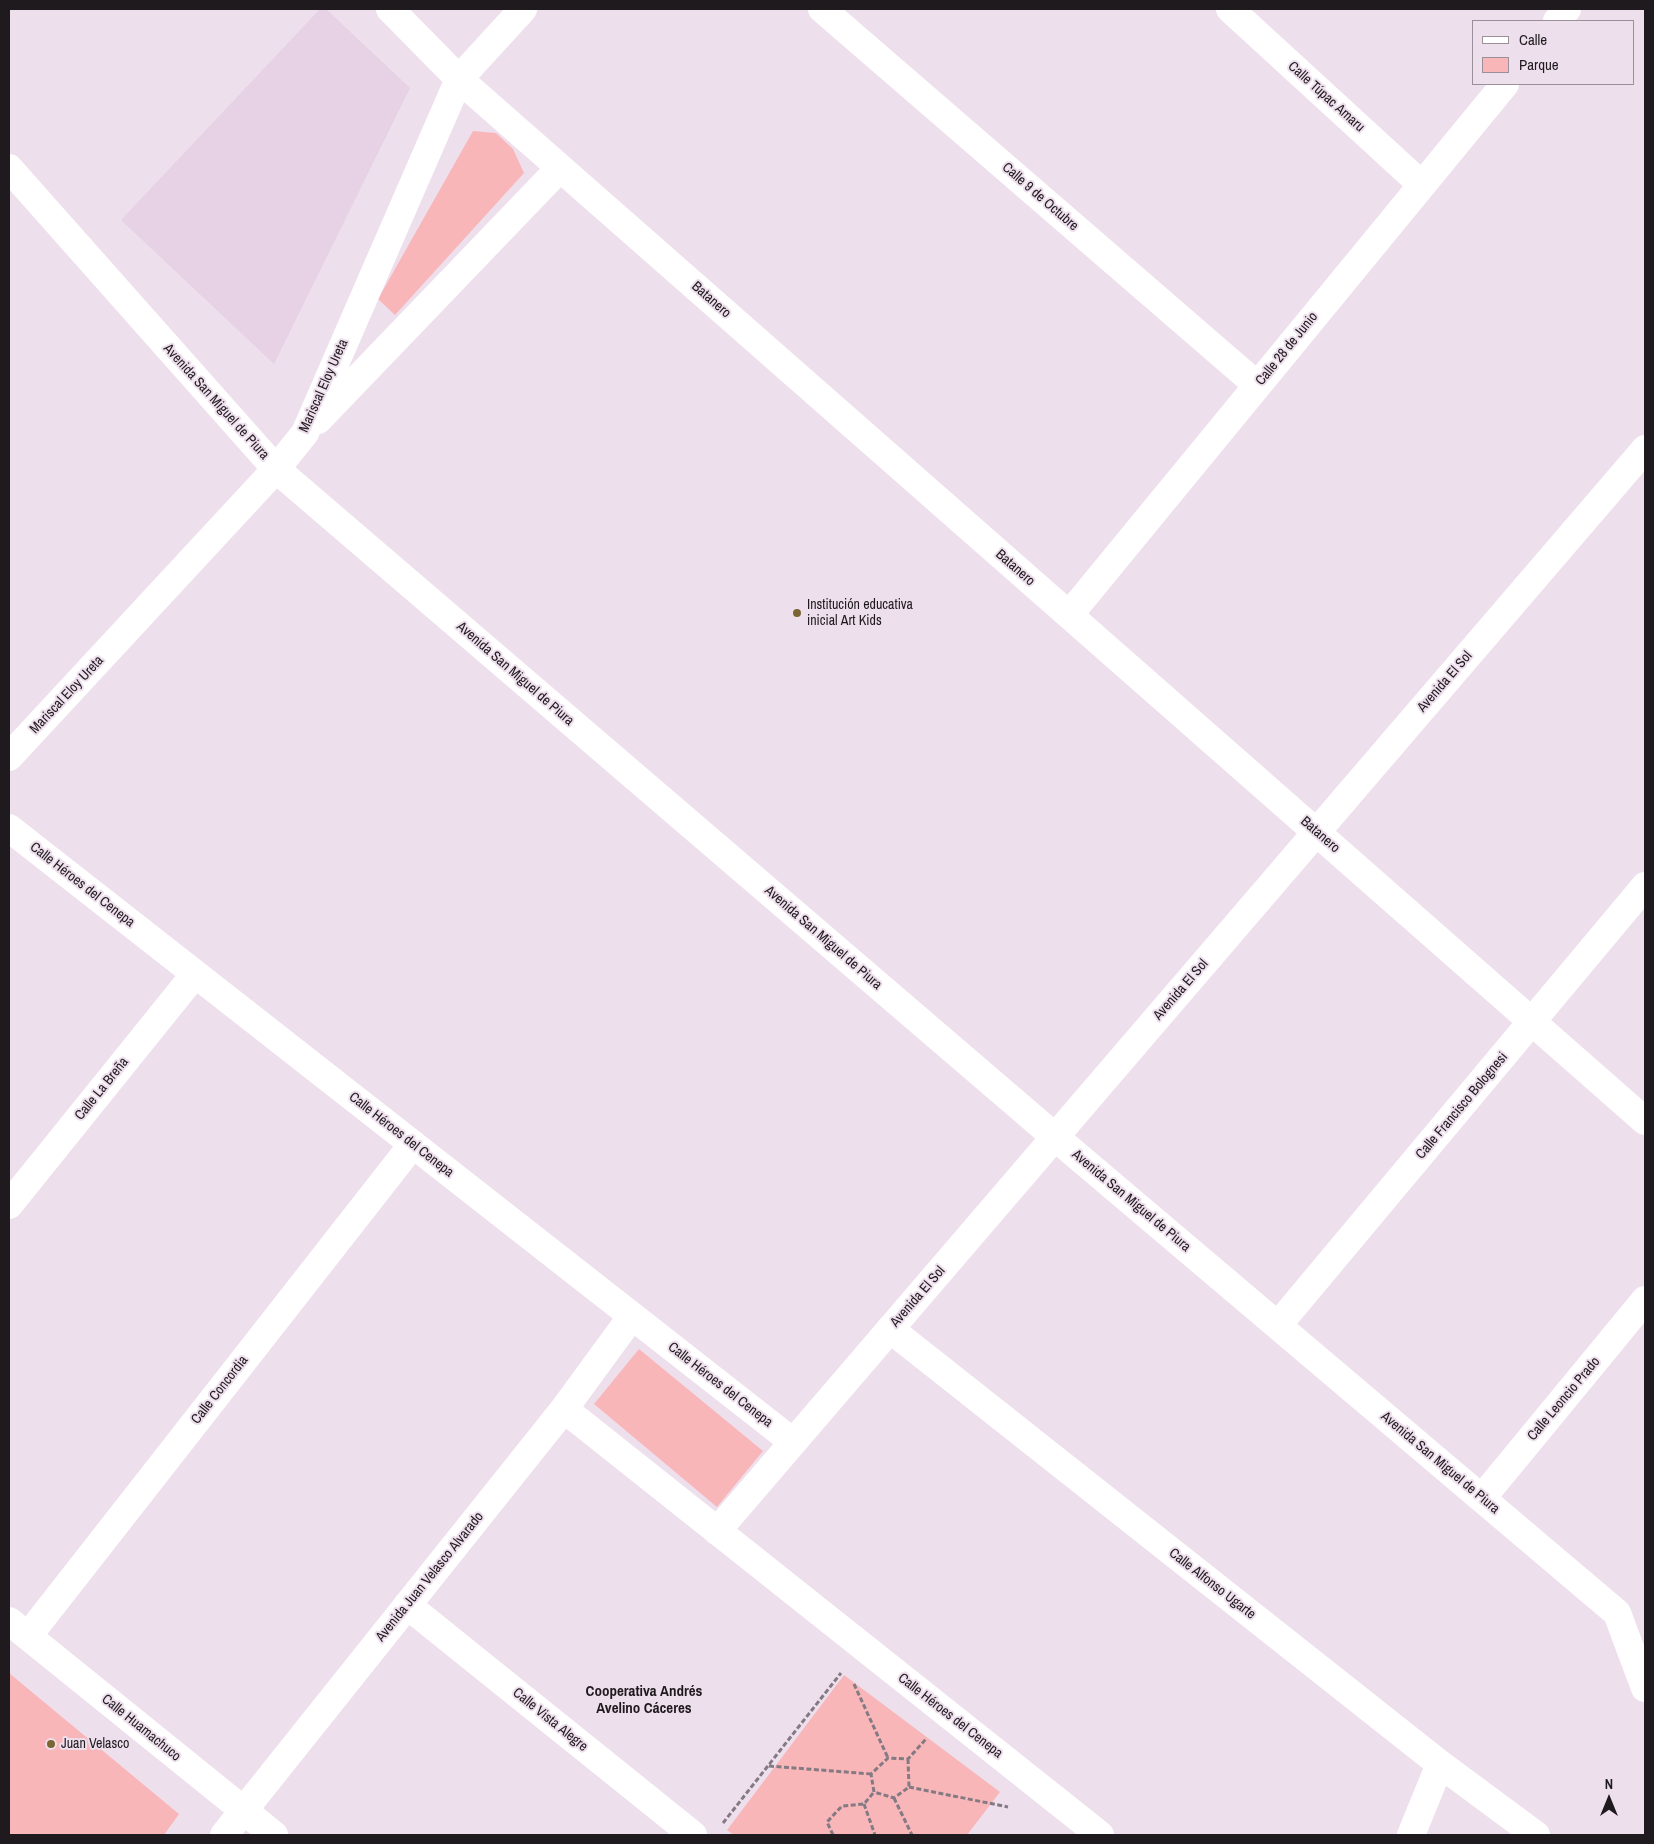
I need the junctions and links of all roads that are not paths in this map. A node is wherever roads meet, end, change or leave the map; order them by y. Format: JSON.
{"nodes":[{"id":1,"x":390,"y":9,"type":"edge"},
{"id":2,"x":523,"y":9,"type":"edge"},
{"id":3,"x":822,"y":9,"type":"edge"},
{"id":4,"x":1230,"y":9,"type":"edge"},
{"id":5,"x":1567,"y":9,"type":"edge"},
{"id":6,"x":1558,"y":20,"type":"edge"},
{"id":7,"x":459,"y":79,"type":"junction"},
{"id":8,"x":1504,"y":85,"type":"edge"},
{"id":9,"x":9,"y":168,"type":"edge"},
{"id":10,"x":560,"y":168,"type":"junction"},
{"id":11,"x":1422,"y":185,"type":"junction"},
{"id":12,"x":1257,"y":385,"type":"junction"},
{"id":13,"x":305,"y":434,"type":"junction"},
{"id":14,"x":1645,"y":449,"type":"edge"},
{"id":15,"x":276,"y":469,"type":"junction"},
{"id":16,"x":1069,"y":615,"type":"junction"},
{"id":17,"x":9,"y":757,"type":"edge"},
{"id":18,"x":9,"y":828,"type":"edge"},
{"id":19,"x":1317,"y":832,"type":"junction"},
{"id":20,"x":1645,"y":886,"type":"edge"},
{"id":21,"x":195,"y":974,"type":"junction"},
{"id":22,"x":1532,"y":1022,"type":"junction"},
{"id":23,"x":1645,"y":1121,"type":"edge"},
{"id":24,"x":1055,"y":1137,"type":"junction"},
{"id":25,"x":413,"y":1144,"type":"junction"},
{"id":26,"x":9,"y":1205,"type":"edge"},
{"id":27,"x":1645,"y":1300,"type":"edge"},
{"id":28,"x":632,"y":1316,"type":"junction"},
{"id":29,"x":1278,"y":1326,"type":"junction"},
{"id":30,"x":890,"y":1329,"type":"junction"},
{"id":31,"x":564,"y":1410,"type":"junction"},
{"id":32,"x":793,"y":1442,"type":"junction"},
{"id":33,"x":1482,"y":1498,"type":"junction"},
{"id":34,"x":717,"y":1531,"type":"junction"},
{"id":35,"x":407,"y":1605,"type":"junction"},
{"id":36,"x":18,"y":1628,"type":"edge"},
{"id":37,"x":1645,"y":1688,"type":"edge"},
{"id":38,"x":1440,"y":1764,"type":"junction"},
{"id":39,"x":244,"y":1811,"type":"junction"},
{"id":40,"x":224,"y":1835,"type":"edge"},
{"id":41,"x":274,"y":1835,"type":"edge"},
{"id":42,"x":693,"y":1835,"type":"edge"},
{"id":43,"x":1100,"y":1835,"type":"edge"},
{"id":44,"x":1411,"y":1835,"type":"edge"},
{"id":45,"x":1536,"y":1835,"type":"edge"}],
"edges":[{"from":1,"to":7,"type":"street","name":"Batanero"},
{"from":2,"to":7,"type":"street","name":"Mariscal Eloy Ureta"},
{"from":3,"to":12,"type":"street","name":"Calle 9 de Octubre"},
{"from":4,"to":11,"type":"street","name":"Calle Túpac Amaru"},
{"from":5,"to":6,"type":"street"},
{"from":7,"to":10,"type":"street","name":"Batanero"},
{"from":7,"to":13,"type":"street","name":"Mariscal Eloy Ureta"},
{"from":8,"to":11,"type":"street","name":"Calle 28 de Junio"},
{"from":9,"to":15,"type":"street","name":"Avenida San Miguel de Piura"},
{"from":10,"to":13,"type":"street"},
{"from":10,"to":16,"type":"street","name":"Batanero"},
{"from":11,"to":12,"type":"street","name":"Calle 28 de Junio"},
{"from":12,"to":16,"type":"street","name":"Calle 28 de Junio"},
{"from":13,"to":15,"type":"street","name":"Mariscal Eloy Ureta"},
{"from":14,"to":19,"type":"street","name":"Avenida El Sol"},
{"from":15,"to":17,"type":"street","name":"Mariscal Eloy Ureta"},
{"from":15,"to":24,"type":"street","name":"Avenida San Miguel de Piura"},
{"from":16,"to":19,"type":"street","name":"Batanero"},
{"from":18,"to":21,"type":"street","name":"Calle Héroes del Cenepa"},
{"from":19,"to":22,"type":"street","name":"Batanero"},
{"from":19,"to":24,"type":"street","name":"Avenida El Sol"},
{"from":20,"to":22,"type":"street","name":"Calle Francisco Bolognesi"},
{"from":21,"to":25,"type":"street","name":"Calle Héroes del Cenepa"},
{"from":21,"to":26,"type":"street","name":"Calle La Breña"},
{"from":22,"to":23,"type":"street","name":"Batanero"},
{"from":22,"to":29,"type":"street","name":"Calle Francisco Bolognesi"},
{"from":24,"to":29,"type":"street","name":"Avenida San Miguel de Piura"},
{"from":24,"to":30,"type":"street","name":"Avenida El Sol"},
{"from":25,"to":28,"type":"street","name":"Calle Héroes del Cenepa"},
{"from":25,"to":36,"type":"street","name":"Calle Concordia"},
{"from":27,"to":33,"type":"street","name":"Calle Leoncio Prado"},
{"from":28,"to":31,"type":"street","name":"Avenida Juan Velasco Alvarado"},
{"from":28,"to":32,"type":"street","name":"Calle Héroes del Cenepa"},
{"from":29,"to":33,"type":"street","name":"Avenida San Miguel de Piura"},
{"from":30,"to":32,"type":"street","name":"Avenida El Sol"},
{"from":30,"to":38,"type":"street","name":"Calle Alfonso Ugarte"},
{"from":31,"to":34,"type":"street","name":"Calle Héroes del Cenepa"},
{"from":31,"to":35,"type":"street","name":"Avenida Juan Velasco Alvarado"},
{"from":32,"to":34,"type":"street","name":"Avenida El Sol"},
{"from":33,"to":37,"type":"street","name":"Avenida San Miguel de Piura"},
{"from":34,"to":43,"type":"street","name":"Calle Héroes del Cenepa"},
{"from":35,"to":39,"type":"street","name":"Avenida Juan Velasco Alvarado"},
{"from":35,"to":42,"type":"street","name":"Calle Vista Alegre"},
{"from":36,"to":39,"type":"street","name":"Calle Huamachuco"},
{"from":38,"to":44,"type":"street"},
{"from":38,"to":45,"type":"street","name":"Calle Alfonso Ugarte"},
{"from":39,"to":40,"type":"street","name":"Avenida Juan Velasco Alvarado"},
{"from":39,"to":41,"type":"street","name":"Calle Huamachuco"}]}
